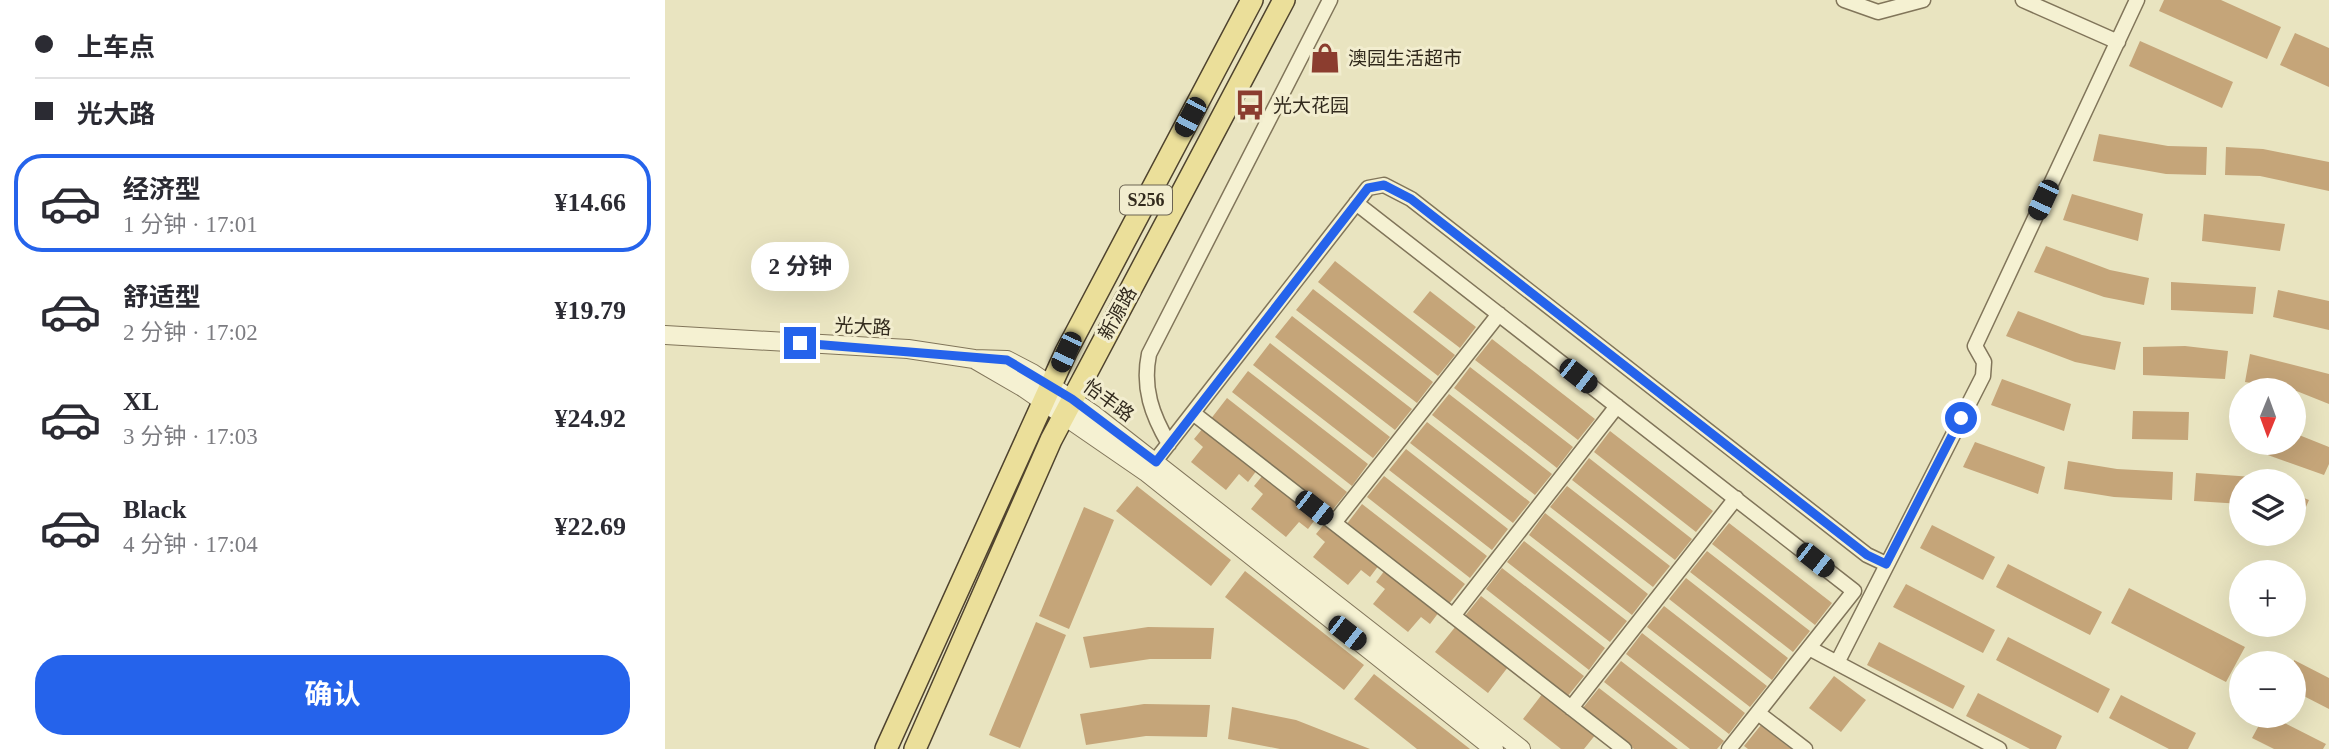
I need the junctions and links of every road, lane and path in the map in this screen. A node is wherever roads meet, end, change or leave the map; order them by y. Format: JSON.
{"nodes":[{"id":1,"x":1252,"y":0,"type":"edge"},
{"id":2,"x":1284,"y":0,"type":"edge"},
{"id":3,"x":1329,"y":0,"type":"edge"},
{"id":4,"x":1844,"y":0,"type":"edge"},
{"id":5,"x":1923,"y":0,"type":"edge"},
{"id":6,"x":2024,"y":0,"type":"edge"},
{"id":7,"x":2137,"y":0,"type":"edge"},
{"id":8,"x":2118,"y":42,"type":"junction"},
{"id":9,"x":1356,"y":203,"type":"junction"},
{"id":10,"x":1499,"y":314,"type":"junction"},
{"id":11,"x":665,"y":335,"type":"edge"},
{"id":12,"x":974,"y":359,"type":"joint"},
{"id":13,"x":1046,"y":393,"type":"junction"},
{"id":14,"x":1617,"y":406,"type":"junction"},
{"id":15,"x":1068,"y":408,"type":"junction"},
{"id":16,"x":1193,"y":414,"type":"junction"},
{"id":17,"x":1169,"y":444,"type":"junction"},
{"id":18,"x":1151,"y":467,"type":"junction"},
{"id":19,"x":1736,"y":498,"type":"junction"},
{"id":20,"x":1334,"y":523,"type":"junction"},
{"id":21,"x":1886,"y":564,"type":"junction"},
{"id":22,"x":1453,"y":616,"type":"junction"},
{"id":23,"x":1809,"y":648,"type":"junction"},
{"id":24,"x":1837,"y":663,"type":"junction"},
{"id":25,"x":1571,"y":708,"type":"junction"},
{"id":26,"x":1758,"y":713,"type":"junction"},
{"id":27,"x":886,"y":749,"type":"edge"},
{"id":28,"x":915,"y":749,"type":"edge"},
{"id":29,"x":1494,"y":749,"type":"edge"},
{"id":30,"x":1521,"y":749,"type":"edge"},
{"id":31,"x":1624,"y":749,"type":"edge"},
{"id":32,"x":1730,"y":749,"type":"edge"},
{"id":33,"x":1805,"y":749,"type":"edge"},
{"id":34,"x":1999,"y":749,"type":"edge"}],
"edges":[{"from":1,"to":13,"type":"main road","name":"新源路","number":"S256"},
{"from":2,"to":15,"type":"main road","name":"新源路","number":"S256"},
{"from":3,"to":17,"type":"street"},
{"from":4,"to":5,"type":"street"},
{"from":6,"to":8,"type":"street"},
{"from":7,"to":8,"type":"street"},
{"from":8,"to":21,"type":"street"},
{"from":9,"to":10,"type":"street"},
{"from":9,"to":16,"type":"street"},
{"from":9,"to":21,"type":"street"},
{"from":10,"to":14,"type":"street"},
{"from":10,"to":20,"type":"street"},
{"from":11,"to":12,"type":"street","name":"光大路"},
{"from":12,"to":13,"type":"street","name":"怡丰路"},
{"from":13,"to":15,"type":"street","name":"怡丰路"},
{"from":13,"to":27,"type":"main road","name":"新源路","number":"S256"},
{"from":14,"to":19,"type":"street"},
{"from":14,"to":22,"type":"street"},
{"from":15,"to":18,"type":"street","name":"怡丰路"},
{"from":15,"to":28,"type":"main road","name":"新源路","number":"S256"},
{"from":16,"to":17,"type":"street"},
{"from":16,"to":20,"type":"street"},
{"from":17,"to":18,"type":"street"},
{"from":18,"to":29,"type":"street","name":"怡丰路"},
{"from":18,"to":30,"type":"street","name":"怡丰路"},
{"from":19,"to":23,"type":"street"},
{"from":19,"to":25,"type":"street"},
{"from":20,"to":22,"type":"street"},
{"from":21,"to":24,"type":"street"},
{"from":22,"to":25,"type":"street"},
{"from":23,"to":24,"type":"street"},
{"from":23,"to":26,"type":"street"},
{"from":24,"to":34,"type":"street"},
{"from":25,"to":31,"type":"street"},
{"from":26,"to":32,"type":"street"},
{"from":26,"to":33,"type":"street"}]}
